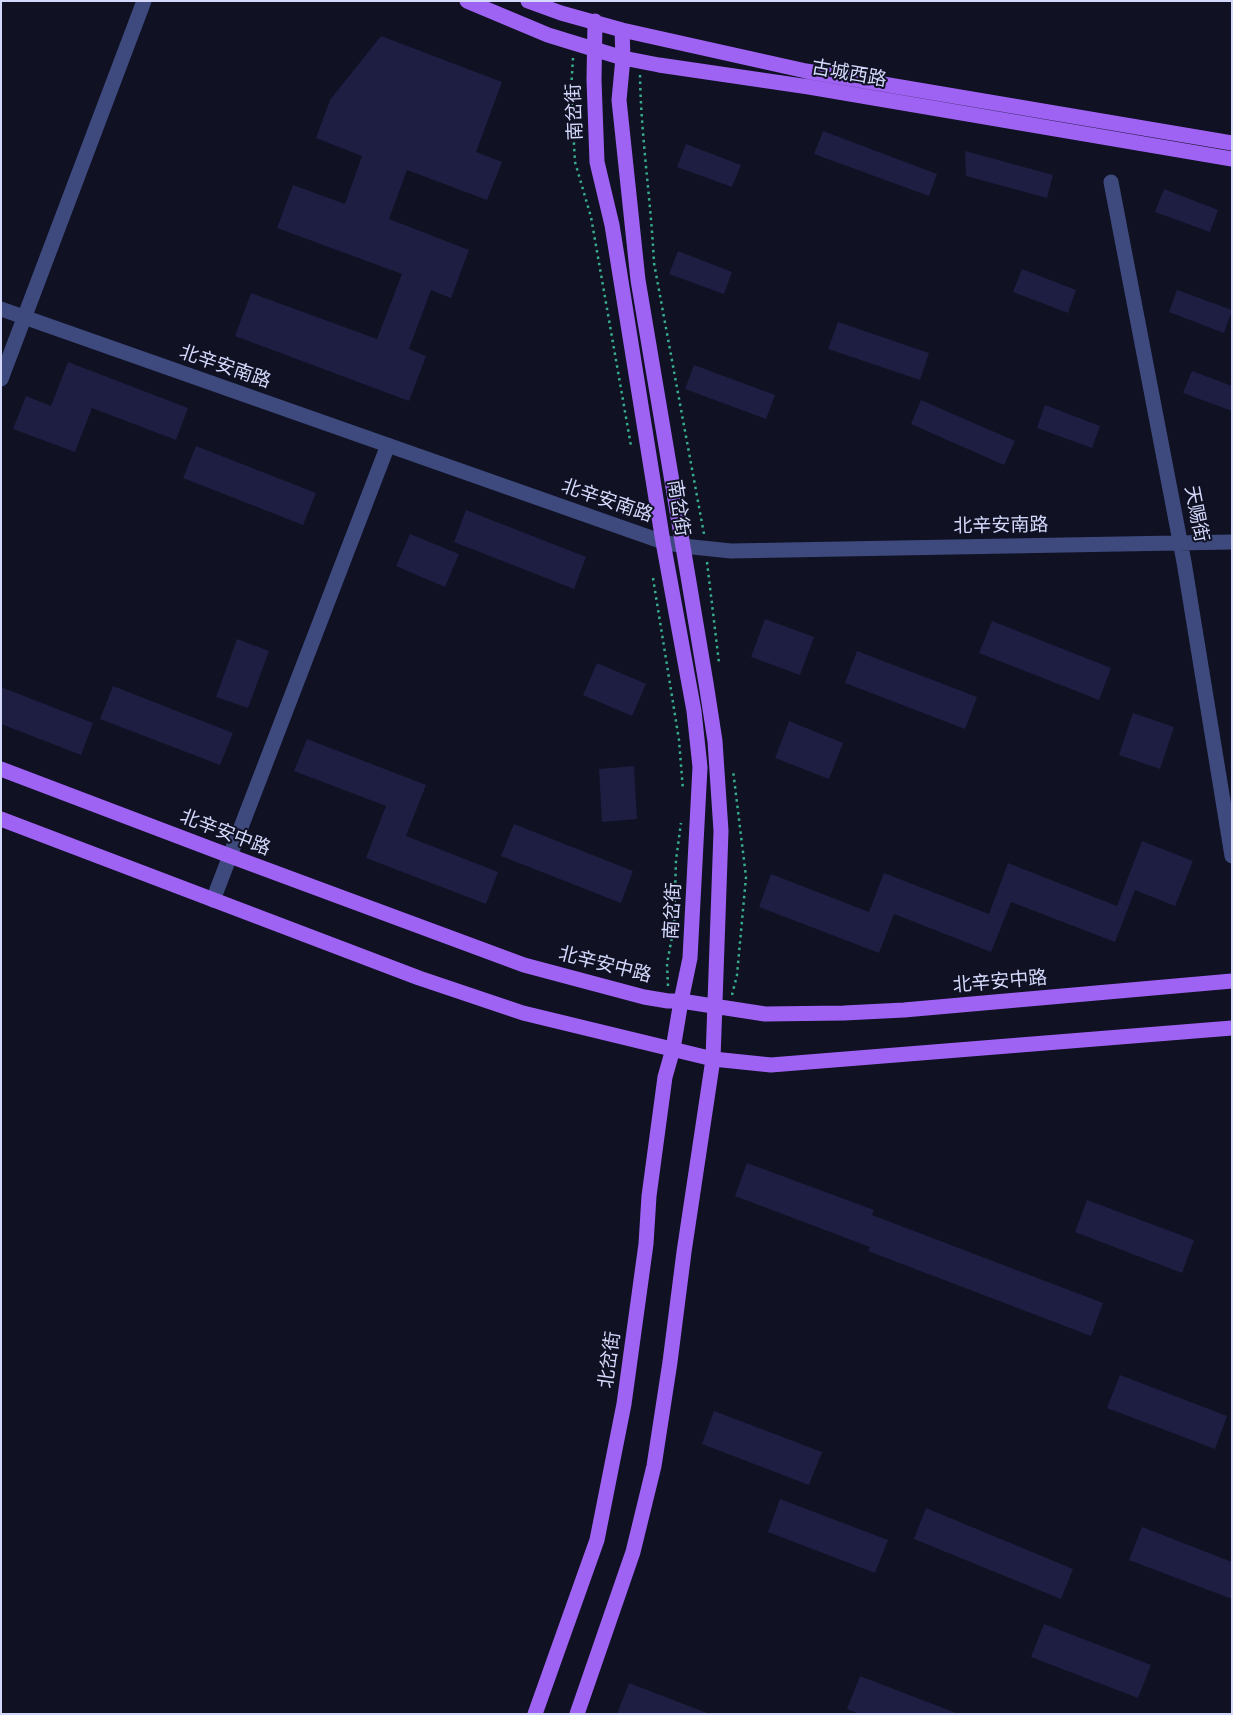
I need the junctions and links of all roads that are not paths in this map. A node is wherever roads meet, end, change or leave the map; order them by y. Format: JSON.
{"nodes":[{"id":1,"x":144,"y":1,"type":"edge"},
{"id":2,"x":467,"y":1,"type":"edge"},
{"id":3,"x":528,"y":1,"type":"edge"},
{"id":4,"x":595,"y":21,"type":"junction"},
{"id":5,"x":622,"y":30,"type":"junction"},
{"id":6,"x":595,"y":49,"type":"junction"},
{"id":7,"x":623,"y":58,"type":"junction"},
{"id":8,"x":1232,"y":144,"type":"edge"},
{"id":9,"x":1232,"y":159,"type":"edge"},
{"id":10,"x":1111,"y":182,"type":"dead end"},
{"id":11,"x":1,"y":309,"type":"edge"},
{"id":12,"x":26,"y":318,"type":"junction"},
{"id":13,"x":1,"y":379,"type":"edge"},
{"id":14,"x":388,"y":445,"type":"junction"},
{"id":15,"x":663,"y":542,"type":"junction"},
{"id":16,"x":1232,"y":542,"type":"edge"},
{"id":17,"x":1181,"y":544,"type":"junction"},
{"id":18,"x":683,"y":546,"type":"junction"},
{"id":19,"x":1,"y":769,"type":"edge"},
{"id":20,"x":1,"y":819,"type":"edge"},
{"id":21,"x":230,"y":856,"type":"junction"},
{"id":22,"x":1232,"y":856,"type":"edge"},
{"id":23,"x":213,"y":900,"type":"junction"},
{"id":24,"x":1232,"y":981,"type":"edge"},
{"id":25,"x":681,"y":1001,"type":"junction"},
{"id":26,"x":715,"y":1007,"type":"junction"},
{"id":27,"x":1232,"y":1028,"type":"edge"},
{"id":28,"x":673,"y":1049,"type":"junction"},
{"id":29,"x":713,"y":1059,"type":"junction"},
{"id":30,"x":535,"y":1714,"type":"edge"},
{"id":31,"x":577,"y":1714,"type":"edge"}],
"edges":[{"from":1,"to":12,"type":"street"},
{"from":2,"to":6,"type":"main road","name":"古城西路"},
{"from":3,"to":4,"type":"main road","name":"古城西路"},
{"from":4,"to":5,"type":"main road","name":"古城西路"},
{"from":4,"to":6,"type":"main road","name":"南岔街"},
{"from":5,"to":7,"type":"main road","name":"南岔街"},
{"from":5,"to":8,"type":"main road","name":"古城西路"},
{"from":6,"to":7,"type":"main road","name":"古城西路"},
{"from":6,"to":15,"type":"main road","name":"南岔街"},
{"from":7,"to":9,"type":"main road","name":"古城西路"},
{"from":7,"to":18,"type":"main road","name":"南岔街"},
{"from":10,"to":17,"type":"street","name":"天赐街"},
{"from":11,"to":12,"type":"street","name":"北辛安南路"},
{"from":12,"to":13,"type":"street"},
{"from":12,"to":14,"type":"street","name":"北辛安南路"},
{"from":14,"to":15,"type":"street","name":"北辛安南路"},
{"from":14,"to":21,"type":"street"},
{"from":15,"to":18,"type":"street","name":"北辛安南路"},
{"from":15,"to":25,"type":"main road","name":"南岔街"},
{"from":16,"to":17,"type":"street","name":"北辛安南路"},
{"from":17,"to":18,"type":"street","name":"北辛安南路"},
{"from":17,"to":22,"type":"street","name":"天赐街"},
{"from":18,"to":26,"type":"main road","name":"南岔街"},
{"from":19,"to":21,"type":"main road","name":"北辛安中路"},
{"from":20,"to":23,"type":"main road"},
{"from":21,"to":23,"type":"street"},
{"from":21,"to":25,"type":"main road","name":"北辛安中路"},
{"from":23,"to":28,"type":"main road"},
{"from":24,"to":26,"type":"main road","name":"北辛安中路"},
{"from":25,"to":26,"type":"main road","name":"北辛安中路"},
{"from":25,"to":28,"type":"main road","name":"北岔街"},
{"from":26,"to":29,"type":"main road"},
{"from":27,"to":29,"type":"main road"},
{"from":28,"to":29,"type":"main road"},
{"from":28,"to":30,"type":"main road","name":"北岔街"},
{"from":29,"to":31,"type":"main road"}]}
